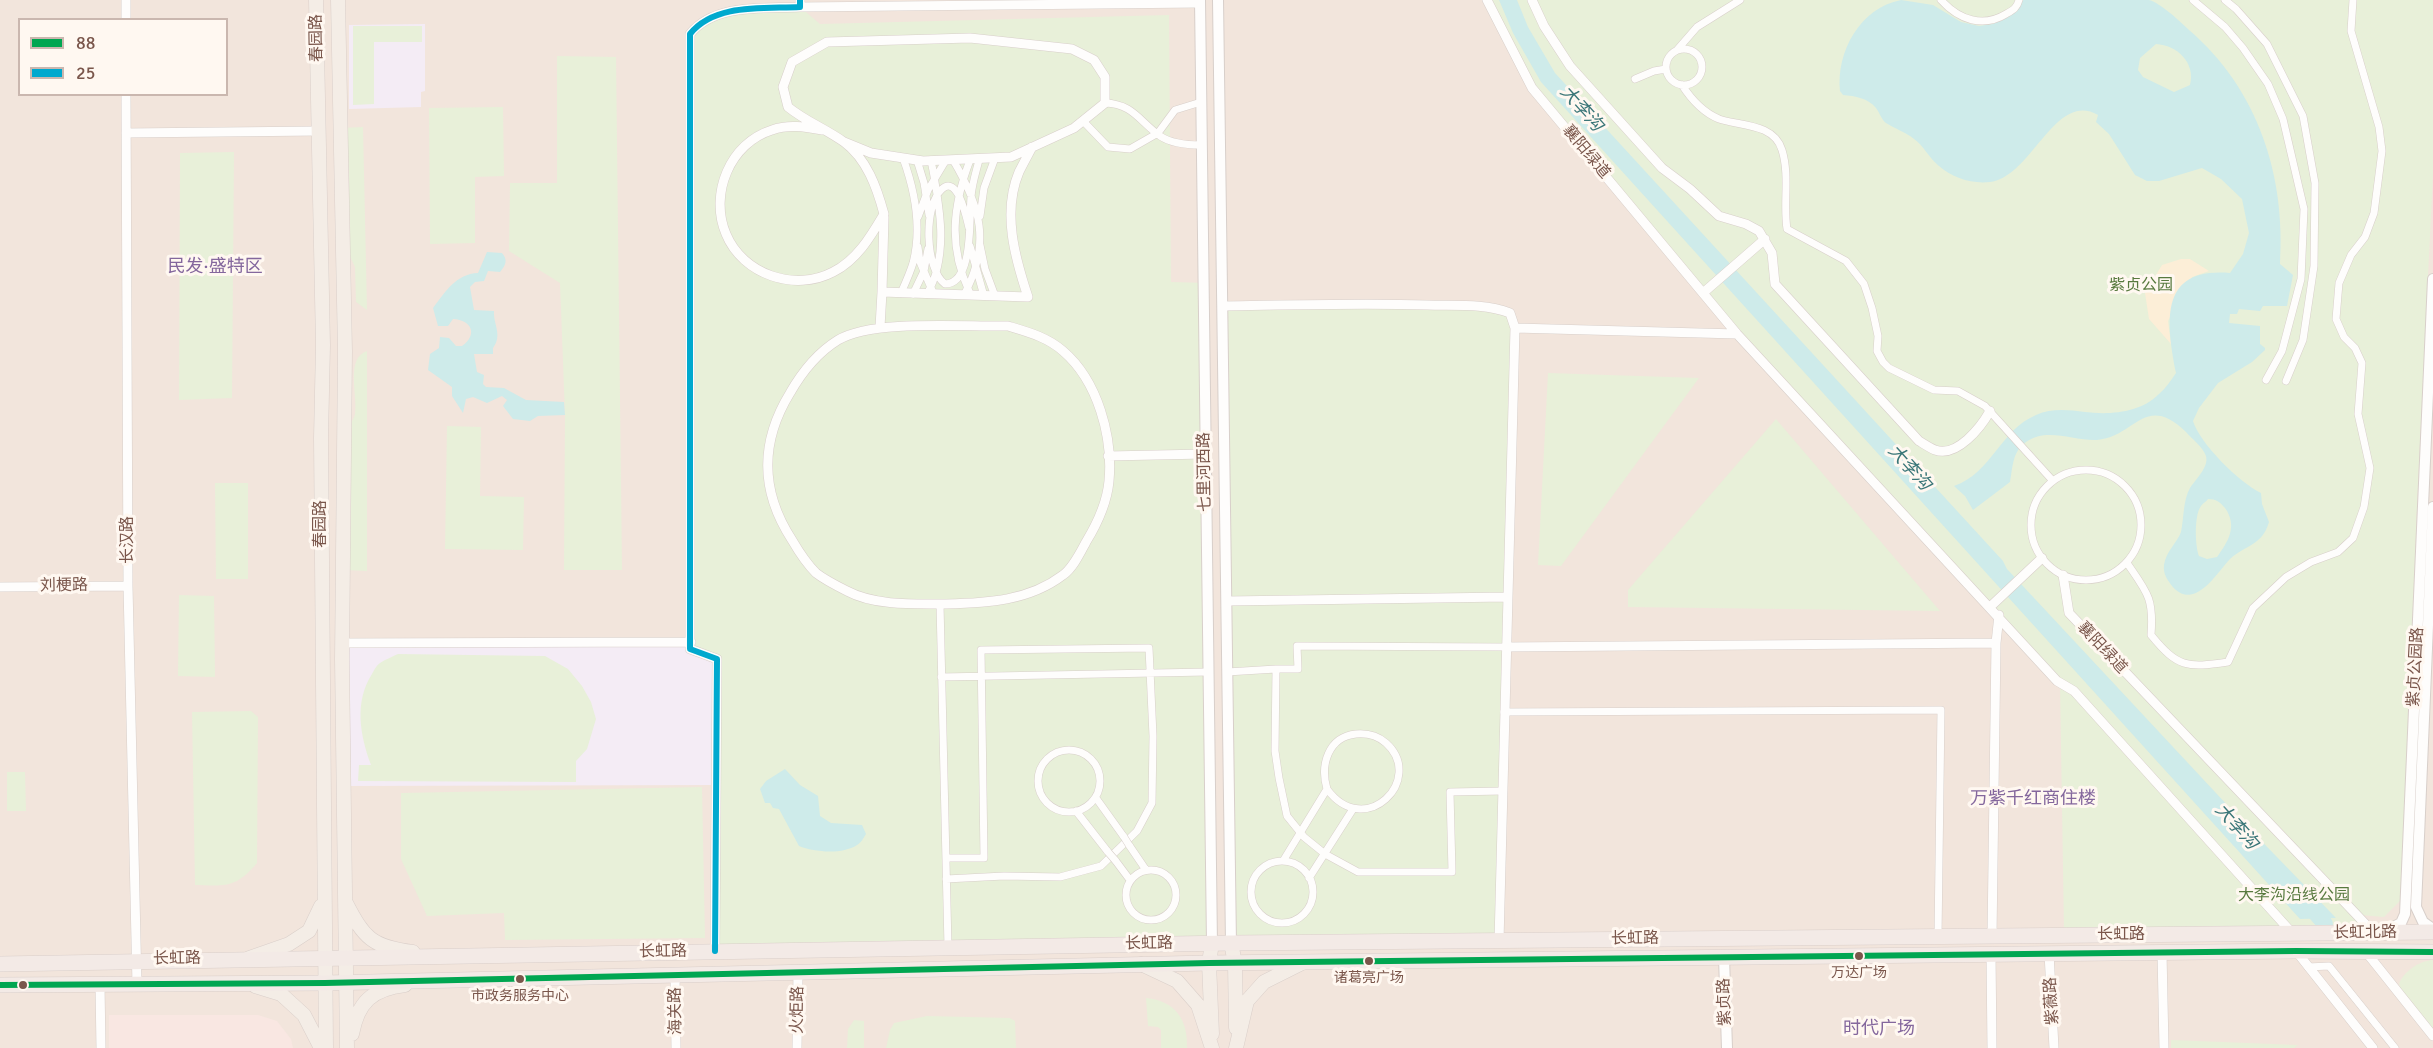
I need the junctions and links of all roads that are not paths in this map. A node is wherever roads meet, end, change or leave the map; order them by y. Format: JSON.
{"nodes":[{"id":1,"x":126,"y":0,"type":"edge"},
{"id":2,"x":316,"y":0,"type":"edge"},
{"id":3,"x":338,"y":0,"type":"edge"},
{"id":4,"x":1218,"y":0,"type":"edge"},
{"id":5,"x":1487,"y":0,"type":"edge"},
{"id":6,"x":1532,"y":0,"type":"edge"},
{"id":7,"x":1740,"y":0,"type":"edge"},
{"id":8,"x":1941,"y":0,"type":"edge"},
{"id":9,"x":2019,"y":0,"type":"edge"},
{"id":10,"x":2193,"y":0,"type":"edge"},
{"id":11,"x":2225,"y":0,"type":"edge"},
{"id":12,"x":2353,"y":0,"type":"edge"},
{"id":13,"x":1200,"y":2,"type":"edge"},
{"id":14,"x":800,"y":4,"type":"edge"},
{"id":15,"x":126,"y":18,"type":"edge"},
{"id":16,"x":1677,"y":50,"type":"junction"},
{"id":17,"x":1666,"y":69,"type":"junction"},
{"id":18,"x":1635,"y":79,"type":"dead end"},
{"id":19,"x":1682,"y":85,"type":"junction"},
{"id":20,"x":126,"y":96,"type":"edge"},
{"id":21,"x":1201,"y":102,"type":"junction"},
{"id":22,"x":1105,"y":104,"type":"junction"},
{"id":23,"x":1083,"y":121,"type":"junction"},
{"id":24,"x":822,"y":130,"type":"junction"},
{"id":25,"x":319,"y":131,"type":"junction"},
{"id":26,"x":126,"y":133,"type":"junction"},
{"id":27,"x":1158,"y":133,"type":"junction"},
{"id":28,"x":844,"y":142,"type":"junction"},
{"id":29,"x":1201,"y":145,"type":"junction"},
{"id":30,"x":1032,"y":147,"type":"junction"},
{"id":31,"x":903,"y":158,"type":"junction"},
{"id":32,"x":995,"y":158,"type":"junction"},
{"id":33,"x":917,"y":159,"type":"junction"},
{"id":34,"x":931,"y":160,"type":"junction"},
{"id":35,"x":949,"y":160,"type":"junction"},
{"id":36,"x":974,"y":160,"type":"junction"},
{"id":37,"x":963,"y":177,"type":"junction"},
{"id":38,"x":935,"y":178,"type":"junction"},
{"id":39,"x":926,"y":194,"type":"junction"},
{"id":40,"x":958,"y":194,"type":"junction"},
{"id":41,"x":971,"y":194,"type":"junction"},
{"id":42,"x":938,"y":195,"type":"junction"},
{"id":43,"x":884,"y":214,"type":"junction"},
{"id":44,"x":929,"y":221,"type":"junction"},
{"id":45,"x":980,"y":221,"type":"junction"},
{"id":46,"x":916,"y":223,"type":"junction"},
{"id":47,"x":969,"y":228,"type":"junction"},
{"id":48,"x":929,"y":234,"type":"junction"},
{"id":49,"x":980,"y":234,"type":"junction"},
{"id":50,"x":916,"y":235,"type":"junction"},
{"id":51,"x":1766,"y":239,"type":"junction"},
{"id":52,"x":969,"y":241,"type":"junction"},
{"id":53,"x":975,"y":267,"type":"junction"},
{"id":54,"x":924,"y":271,"type":"junction"},
{"id":55,"x":935,"y":273,"type":"junction"},
{"id":56,"x":962,"y":274,"type":"junction"},
{"id":57,"x":2433,"y":279,"type":"edge"},
{"id":58,"x":1705,"y":291,"type":"junction"},
{"id":59,"x":882,"y":292,"type":"junction"},
{"id":60,"x":931,"y":292,"type":"junction"},
{"id":61,"x":901,"y":293,"type":"junction"},
{"id":62,"x":968,"y":293,"type":"junction"},
{"id":63,"x":913,"y":294,"type":"junction"},
{"id":64,"x":984,"y":296,"type":"junction"},
{"id":65,"x":995,"y":296,"type":"junction"},
{"id":66,"x":1223,"y":306,"type":"junction"},
{"id":67,"x":879,"y":327,"type":"junction"},
{"id":68,"x":1515,"y":328,"type":"junction"},
{"id":69,"x":1737,"y":334,"type":"junction"},
{"id":70,"x":2266,"y":380,"type":"dead end"},
{"id":71,"x":2286,"y":381,"type":"dead end"},
{"id":72,"x":1990,"y":411,"type":"junction"},
{"id":73,"x":1205,"y":454,"type":"junction"},
{"id":74,"x":1108,"y":456,"type":"junction"},
{"id":75,"x":2053,"y":481,"type":"junction"},
{"id":76,"x":2433,"y":507,"type":"edge"},
{"id":77,"x":2433,"y":521,"type":"edge"},
{"id":78,"x":2042,"y":558,"type":"junction"},
{"id":79,"x":2127,"y":563,"type":"junction"},
{"id":80,"x":2063,"y":575,"type":"junction"},
{"id":81,"x":128,"y":586,"type":"junction"},
{"id":82,"x":0,"y":587,"type":"edge"},
{"id":83,"x":1507,"y":597,"type":"junction"},
{"id":84,"x":1227,"y":601,"type":"junction"},
{"id":85,"x":940,"y":604,"type":"junction"},
{"id":86,"x":1992,"y":605,"type":"junction"},
{"id":87,"x":1999,"y":615,"type":"junction"},
{"id":88,"x":690,"y":642,"type":"junction"},
{"id":89,"x":342,"y":643,"type":"junction"},
{"id":90,"x":1996,"y":643,"type":"junction"},
{"id":91,"x":1506,"y":647,"type":"junction"},
{"id":92,"x":1276,"y":669,"type":"junction"},
{"id":93,"x":1208,"y":672,"type":"junction"},
{"id":94,"x":1227,"y":672,"type":"junction"},
{"id":95,"x":1151,"y":673,"type":"junction"},
{"id":96,"x":981,"y":676,"type":"junction"},
{"id":97,"x":941,"y":677,"type":"junction"},
{"id":98,"x":1504,"y":711,"type":"junction"},
{"id":99,"x":1327,"y":789,"type":"junction"},
{"id":100,"x":1503,"y":791,"type":"junction"},
{"id":101,"x":1096,"y":798,"type":"junction"},
{"id":102,"x":1353,"y":809,"type":"junction"},
{"id":103,"x":1076,"y":812,"type":"junction"},
{"id":104,"x":1300,"y":833,"type":"junction"},
{"id":105,"x":1325,"y":854,"type":"junction"},
{"id":106,"x":945,"y":858,"type":"junction"},
{"id":107,"x":1283,"y":861,"type":"junction"},
{"id":108,"x":1146,"y":870,"type":"junction"},
{"id":109,"x":1309,"y":878,"type":"junction"},
{"id":110,"x":946,"y":879,"type":"junction"},
{"id":111,"x":1130,"y":880,"type":"junction"},
{"id":112,"x":324,"y":901,"type":"junction"},
{"id":113,"x":345,"y":901,"type":"junction"},
{"id":114,"x":2433,"y":931,"type":"edge"},
{"id":115,"x":2295,"y":934,"type":"junction"},
{"id":116,"x":2372,"y":934,"type":"junction"},
{"id":117,"x":1992,"y":936,"type":"junction"},
{"id":118,"x":1938,"y":937,"type":"junction"},
{"id":119,"x":1499,"y":940,"type":"junction"},
{"id":120,"x":1212,"y":943,"type":"junction"},
{"id":121,"x":1231,"y":943,"type":"junction"},
{"id":122,"x":948,"y":947,"type":"junction"},
{"id":123,"x":715,"y":951,"type":"junction"},
{"id":124,"x":2297,"y":951,"type":"junction"},
{"id":125,"x":2162,"y":952,"type":"junction"},
{"id":126,"x":2364,"y":952,"type":"junction"},
{"id":127,"x":2433,"y":952,"type":"edge"},
{"id":128,"x":2049,"y":953,"type":"junction"},
{"id":129,"x":1992,"y":954,"type":"junction"},
{"id":130,"x":445,"y":955,"type":"junction"},
{"id":131,"x":346,"y":956,"type":"junction"},
{"id":132,"x":323,"y":957,"type":"junction"},
{"id":133,"x":1724,"y":957,"type":"junction"},
{"id":134,"x":248,"y":958,"type":"junction"},
{"id":135,"x":135,"y":960,"type":"junction"},
{"id":136,"x":1304,"y":962,"type":"junction"},
{"id":137,"x":1209,"y":963,"type":"junction"},
{"id":138,"x":1234,"y":963,"type":"junction"},
{"id":139,"x":0,"y":964,"type":"edge"},
{"id":140,"x":1141,"y":964,"type":"junction"},
{"id":141,"x":2308,"y":966,"type":"junction"},
{"id":142,"x":798,"y":972,"type":"junction"},
{"id":143,"x":675,"y":975,"type":"junction"},
{"id":144,"x":444,"y":980,"type":"junction"},
{"id":145,"x":346,"y":982,"type":"junction"},
{"id":146,"x":324,"y":983,"type":"junction"},
{"id":147,"x":247,"y":984,"type":"junction"},
{"id":148,"x":0,"y":985,"type":"edge"},
{"id":149,"x":100,"y":985,"type":"junction"},
{"id":150,"x":137,"y":985,"type":"junction"},
{"id":151,"x":313,"y":1033,"type":"junction"},
{"id":152,"x":2433,"y":1036,"type":"edge"},
{"id":153,"x":101,"y":1048,"type":"edge"},
{"id":154,"x":315,"y":1048,"type":"edge"},
{"id":155,"x":321,"y":1048,"type":"edge"},
{"id":156,"x":326,"y":1048,"type":"edge"},
{"id":157,"x":349,"y":1048,"type":"edge"},
{"id":158,"x":676,"y":1048,"type":"edge"},
{"id":159,"x":797,"y":1048,"type":"edge"},
{"id":160,"x":1213,"y":1048,"type":"edge"},
{"id":161,"x":1236,"y":1048,"type":"edge"},
{"id":162,"x":1727,"y":1048,"type":"edge"},
{"id":163,"x":1992,"y":1048,"type":"edge"},
{"id":164,"x":2054,"y":1048,"type":"edge"},
{"id":165,"x":2164,"y":1048,"type":"edge"},
{"id":166,"x":2373,"y":1048,"type":"edge"},
{"id":167,"x":2395,"y":1048,"type":"edge"}],
"edges":[{"from":1,"to":15,"type":"street"},
{"from":2,"to":25,"type":"main road","name":"春园路"},
{"from":3,"to":89,"type":"main road","name":"春园路"},
{"from":4,"to":66,"type":"street","name":"七里河西路"},
{"from":5,"to":58,"type":"street","name":"襄阳绿道"},
{"from":6,"to":51,"type":"street"},
{"from":7,"to":16,"type":"street"},
{"from":8,"to":9,"type":"street"},
{"from":10,"to":70,"type":"street"},
{"from":11,"to":71,"type":"street"},
{"from":12,"to":79,"type":"street"},
{"from":13,"to":14,"type":"street"},
{"from":13,"to":21,"type":"street","name":"七里河西路"},
{"from":14,"to":88,"type":"street"},
{"from":16,"to":17,"type":"street"},
{"from":16,"to":19,"type":"street"},
{"from":17,"to":18,"type":"street"},
{"from":17,"to":19,"type":"street"},
{"from":19,"to":72,"type":"street"},
{"from":20,"to":26,"type":"street","name":"长汉路"},
{"from":21,"to":27,"type":"street"},
{"from":21,"to":29,"type":"street","name":"七里河西路"},
{"from":22,"to":23,"type":"street"},
{"from":22,"to":24,"type":"street"},
{"from":22,"to":27,"type":"street"},
{"from":23,"to":27,"type":"street"},
{"from":23,"to":30,"type":"street"},
{"from":24,"to":28,"type":"street"},
{"from":24,"to":43,"type":"street"},
{"from":25,"to":26,"type":"street"},
{"from":25,"to":112,"type":"main road","name":"春园路"},
{"from":26,"to":81,"type":"street","name":"长汉路"},
{"from":27,"to":29,"type":"street"},
{"from":28,"to":31,"type":"street"},
{"from":28,"to":43,"type":"street"},
{"from":29,"to":73,"type":"street","name":"七里河西路"},
{"from":30,"to":32,"type":"street"},
{"from":30,"to":65,"type":"street"},
{"from":31,"to":33,"type":"street"},
{"from":31,"to":46,"type":"street"},
{"from":32,"to":36,"type":"street"},
{"from":32,"to":45,"type":"street"},
{"from":33,"to":34,"type":"street"},
{"from":33,"to":39,"type":"street"},
{"from":34,"to":35,"type":"street"},
{"from":34,"to":38,"type":"street"},
{"from":35,"to":36,"type":"street"},
{"from":35,"to":37,"type":"street"},
{"from":35,"to":38,"type":"street"},
{"from":36,"to":37,"type":"street"},
{"from":36,"to":41,"type":"street"},
{"from":37,"to":40,"type":"street"},
{"from":37,"to":41,"type":"street"},
{"from":38,"to":39,"type":"street"},
{"from":38,"to":42,"type":"street"},
{"from":39,"to":44,"type":"street"},
{"from":39,"to":46,"type":"street"},
{"from":40,"to":42,"type":"street"},
{"from":40,"to":47,"type":"street"},
{"from":40,"to":56,"type":"street"},
{"from":41,"to":45,"type":"street"},
{"from":41,"to":47,"type":"street"},
{"from":42,"to":44,"type":"street"},
{"from":42,"to":55,"type":"street"},
{"from":43,"to":59,"type":"street"},
{"from":44,"to":48,"type":"street"},
{"from":45,"to":49,"type":"street"},
{"from":46,"to":50,"type":"street"},
{"from":47,"to":52,"type":"street"},
{"from":48,"to":54,"type":"street"},
{"from":48,"to":55,"type":"street"},
{"from":49,"to":53,"type":"street"},
{"from":49,"to":65,"type":"street"},
{"from":50,"to":54,"type":"street"},
{"from":50,"to":61,"type":"street"},
{"from":51,"to":58,"type":"street"},
{"from":51,"to":72,"type":"street"},
{"from":52,"to":53,"type":"street"},
{"from":52,"to":56,"type":"street"},
{"from":53,"to":62,"type":"street"},
{"from":53,"to":64,"type":"street"},
{"from":54,"to":60,"type":"street"},
{"from":54,"to":63,"type":"street"},
{"from":55,"to":56,"type":"street"},
{"from":55,"to":60,"type":"street"},
{"from":56,"to":62,"type":"street"},
{"from":57,"to":116,"type":"street","name":"紫贞公园路"},
{"from":58,"to":69,"type":"street","name":"襄阳绿道"},
{"from":59,"to":61,"type":"street"},
{"from":59,"to":67,"type":"street"},
{"from":60,"to":62,"type":"street"},
{"from":60,"to":63,"type":"street"},
{"from":61,"to":63,"type":"street"},
{"from":62,"to":64,"type":"street"},
{"from":64,"to":65,"type":"street"},
{"from":66,"to":68,"type":"street"},
{"from":66,"to":84,"type":"street","name":"七里河西路"},
{"from":67,"to":74,"type":"street"},
{"from":67,"to":85,"type":"street"},
{"from":68,"to":69,"type":"street"},
{"from":68,"to":83,"type":"street"},
{"from":69,"to":86,"type":"street","name":"襄阳绿道"},
{"from":72,"to":75,"type":"street"},
{"from":73,"to":74,"type":"street"},
{"from":73,"to":93,"type":"street","name":"七里河西路"},
{"from":74,"to":85,"type":"street"},
{"from":75,"to":78,"type":"street"},
{"from":75,"to":79,"type":"street"},
{"from":76,"to":77,"type":"street","name":"紫贞公园路"},
{"from":77,"to":114,"type":"street","name":"紫贞公园路"},
{"from":78,"to":80,"type":"street"},
{"from":78,"to":86,"type":"street"},
{"from":79,"to":80,"type":"street"},
{"from":80,"to":116,"type":"street","name":"襄阳绿道"},
{"from":81,"to":82,"type":"street","name":"刘梗路"},
{"from":81,"to":135,"type":"street","name":"长汉路"},
{"from":83,"to":84,"type":"street"},
{"from":83,"to":91,"type":"street"},
{"from":84,"to":94,"type":"street","name":"七里河西路"},
{"from":85,"to":97,"type":"street"},
{"from":86,"to":87,"type":"street","name":"襄阳绿道"},
{"from":87,"to":90,"type":"street"},
{"from":87,"to":115,"type":"street"},
{"from":88,"to":89,"type":"street"},
{"from":88,"to":123,"type":"street"},
{"from":89,"to":113,"type":"main road","name":"春园路"},
{"from":90,"to":91,"type":"street"},
{"from":90,"to":117,"type":"street"},
{"from":91,"to":92,"type":"street"},
{"from":91,"to":98,"type":"street"},
{"from":92,"to":94,"type":"street"},
{"from":92,"to":104,"type":"street"},
{"from":93,"to":95,"type":"street"},
{"from":93,"to":120,"type":"street","name":"七里河西路"},
{"from":94,"to":121,"type":"street","name":"七里河西路"},
{"from":95,"to":96,"type":"street"},
{"from":95,"to":96,"type":"street"},
{"from":95,"to":110,"type":"street"},
{"from":96,"to":97,"type":"street"},
{"from":96,"to":106,"type":"street"},
{"from":97,"to":106,"type":"street"},
{"from":98,"to":100,"type":"street"},
{"from":98,"to":118,"type":"street"},
{"from":99,"to":102,"type":"street"},
{"from":99,"to":102,"type":"street"},
{"from":99,"to":104,"type":"street"},
{"from":100,"to":105,"type":"street"},
{"from":100,"to":119,"type":"street"},
{"from":101,"to":103,"type":"street"},
{"from":101,"to":103,"type":"street"},
{"from":101,"to":108,"type":"street","bridge":true},
{"from":102,"to":105,"type":"street"},
{"from":103,"to":111,"type":"street","bridge":true},
{"from":104,"to":105,"type":"street"},
{"from":104,"to":107,"type":"street"},
{"from":105,"to":109,"type":"street"},
{"from":106,"to":110,"type":"street"},
{"from":107,"to":109,"type":"street"},
{"from":107,"to":109,"type":"street"},
{"from":108,"to":111,"type":"street"},
{"from":108,"to":111,"type":"street"},
{"from":110,"to":122,"type":"street"},
{"from":112,"to":132,"type":"main road","name":"春园路"},
{"from":112,"to":134,"type":"main road"},
{"from":113,"to":130,"type":"main road"},
{"from":113,"to":131,"type":"main road","name":"春园路"},
{"from":114,"to":116,"type":"highway","name":"长虹北路"},
{"from":115,"to":116,"type":"highway","name":"长虹北路"},
{"from":115,"to":117,"type":"highway","name":"长虹路"},
{"from":117,"to":118,"type":"highway","name":"长虹路"},
{"from":118,"to":119,"type":"highway","name":"长虹路"},
{"from":119,"to":121,"type":"highway","name":"长虹路"},
{"from":120,"to":121,"type":"highway","name":"长虹路"},
{"from":120,"to":122,"type":"highway","name":"长虹路"},
{"from":120,"to":137,"type":"main road"},
{"from":121,"to":138,"type":"main road"},
{"from":122,"to":123,"type":"highway","name":"长虹路"},
{"from":123,"to":130,"type":"highway","name":"长虹路"},
{"from":124,"to":125,"type":"highway","name":"长虹路"},
{"from":124,"to":126,"type":"highway","name":"长虹北路"},
{"from":124,"to":141,"type":"street"},
{"from":125,"to":128,"type":"highway","name":"长虹路"},
{"from":125,"to":165,"type":"street"},
{"from":126,"to":127,"type":"highway","name":"长虹北路"},
{"from":126,"to":152,"type":"street"},
{"from":128,"to":129,"type":"highway","name":"长虹路"},
{"from":128,"to":164,"type":"street","name":"紫薇路"},
{"from":129,"to":133,"type":"highway","name":"长虹路"},
{"from":129,"to":163,"type":"street"},
{"from":130,"to":131,"type":"highway","name":"长虹路"},
{"from":131,"to":132,"type":"highway","name":"长虹路"},
{"from":131,"to":145,"type":"main road","name":"春园路"},
{"from":132,"to":134,"type":"highway","name":"长虹路"},
{"from":132,"to":146,"type":"main road","name":"春园路"},
{"from":133,"to":136,"type":"highway","name":"长虹路"},
{"from":133,"to":162,"type":"street","name":"紫贞路"},
{"from":134,"to":135,"type":"highway","name":"长虹路"},
{"from":135,"to":139,"type":"highway","name":"长虹路"},
{"from":135,"to":150,"type":"street","name":"长汉路"},
{"from":136,"to":138,"type":"highway","name":"长虹路"},
{"from":136,"to":161,"type":"main road"},
{"from":137,"to":138,"type":"highway","name":"长虹路"},
{"from":137,"to":140,"type":"highway","name":"长虹路"},
{"from":137,"to":160,"type":"main road"},
{"from":138,"to":161,"type":"main road"},
{"from":140,"to":142,"type":"highway","name":"长虹路"},
{"from":140,"to":160,"type":"main road"},
{"from":141,"to":166,"type":"street"},
{"from":141,"to":167,"type":"street"},
{"from":142,"to":143,"type":"highway","name":"长虹路"},
{"from":142,"to":159,"type":"street","name":"火炬路"},
{"from":143,"to":144,"type":"highway","name":"长虹路"},
{"from":143,"to":158,"type":"street","name":"海关路"},
{"from":144,"to":145,"type":"highway","name":"长虹路"},
{"from":144,"to":157,"type":"main road"},
{"from":145,"to":146,"type":"highway","name":"长虹路"},
{"from":145,"to":157,"type":"main road","name":"春园路"},
{"from":146,"to":147,"type":"highway","name":"长虹路"},
{"from":146,"to":156,"type":"main road","name":"春园路"},
{"from":147,"to":150,"type":"highway","name":"长虹路"},
{"from":147,"to":151,"type":"main road"},
{"from":148,"to":149,"type":"highway","name":"长虹路"},
{"from":149,"to":150,"type":"highway","name":"长虹路"},
{"from":149,"to":153,"type":"street"},
{"from":151,"to":154,"type":"street"},
{"from":151,"to":155,"type":"main road"}]}
